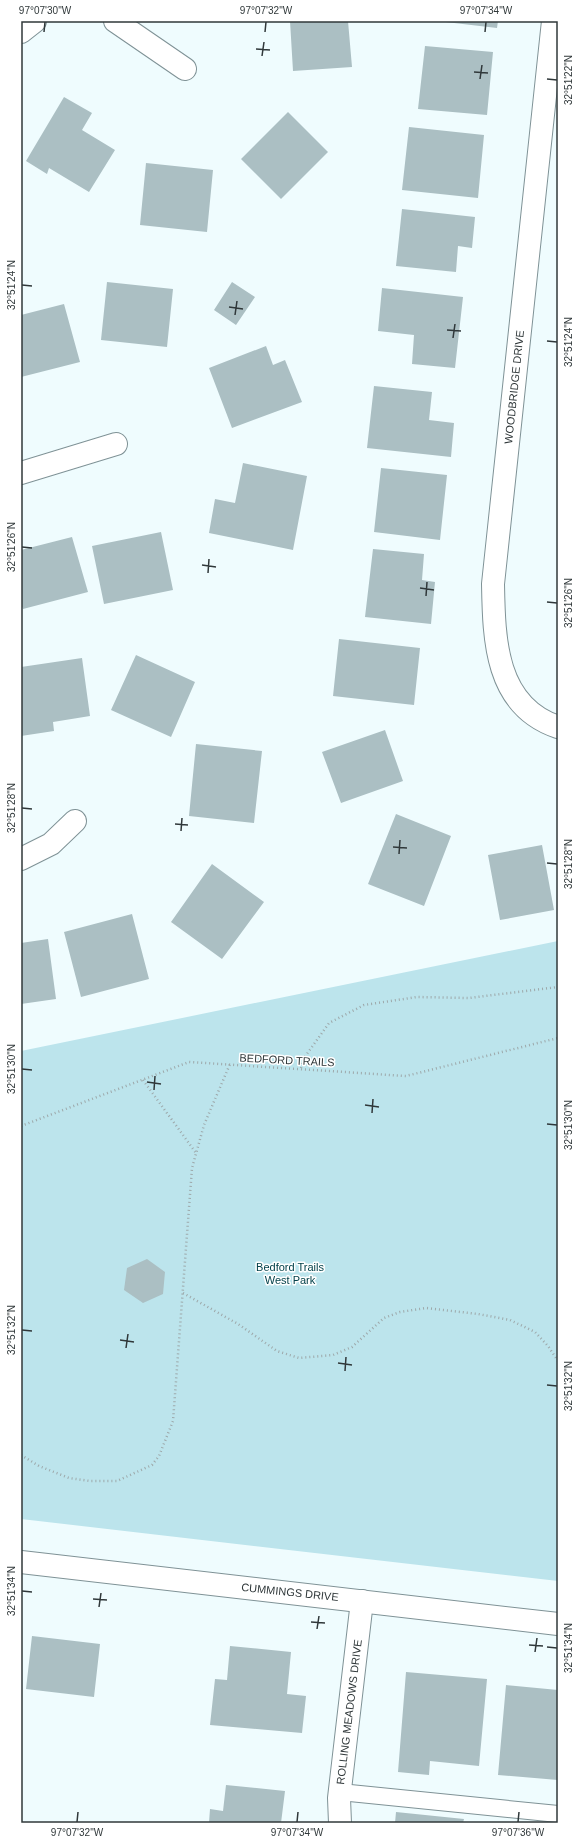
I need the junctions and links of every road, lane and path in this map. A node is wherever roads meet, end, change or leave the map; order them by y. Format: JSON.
{"nodes":[{"id":1,"x":35,"y":21,"type":"edge"},
{"id":2,"x":115,"y":21,"type":"edge"},
{"id":3,"x":553,"y":21,"type":"edge"},
{"id":4,"x":21,"y":32,"type":"edge"},
{"id":5,"x":185,"y":69,"type":"dead end"},
{"id":6,"x":116,"y":444,"type":"dead end"},
{"id":7,"x":21,"y":473,"type":"edge"},
{"id":8,"x":558,"y":727,"type":"edge"},
{"id":9,"x":75,"y":821,"type":"dead end"},
{"id":10,"x":21,"y":859,"type":"edge"},
{"id":11,"x":558,"y":987,"type":"edge"},
{"id":12,"x":558,"y":1038,"type":"edge"},
{"id":13,"x":230,"y":1064,"type":"junction"},
{"id":14,"x":301,"y":1068,"type":"junction"},
{"id":15,"x":143,"y":1080,"type":"junction"},
{"id":16,"x":21,"y":1126,"type":"edge"},
{"id":17,"x":196,"y":1153,"type":"junction"},
{"id":18,"x":182,"y":1293,"type":"junction"},
{"id":19,"x":558,"y":1362,"type":"edge"},
{"id":20,"x":21,"y":1455,"type":"edge"},
{"id":21,"x":21,"y":1562,"type":"edge"},
{"id":22,"x":362,"y":1601,"type":"junction"},
{"id":23,"x":558,"y":1624,"type":"edge"},
{"id":24,"x":340,"y":1792,"type":"junction"},
{"id":25,"x":558,"y":1814,"type":"edge"},
{"id":26,"x":340,"y":1823,"type":"edge"}],
"edges":[{"from":1,"to":4,"type":"street"},
{"from":2,"to":5,"type":"street"},
{"from":3,"to":8,"type":"street","name":"WOODBRIDGE DRIVE"},
{"from":6,"to":7,"type":"street"},
{"from":9,"to":10,"type":"street"},
{"from":11,"to":14,"type":"path"},
{"from":12,"to":14,"type":"path","name":"BEDFORD TRAILS"},
{"from":13,"to":14,"type":"path","name":"BEDFORD TRAILS"},
{"from":13,"to":15,"type":"path","name":"BEDFORD TRAILS"},
{"from":13,"to":17,"type":"path"},
{"from":15,"to":16,"type":"path","name":"BEDFORD TRAILS"},
{"from":15,"to":17,"type":"path"},
{"from":17,"to":18,"type":"path"},
{"from":18,"to":19,"type":"path"},
{"from":18,"to":20,"type":"path"},
{"from":21,"to":22,"type":"street","name":"CUMMINGS DRIVE"},
{"from":22,"to":23,"type":"street","name":"CUMMINGS DRIVE"},
{"from":22,"to":24,"type":"street","name":"ROLLING MEADOWS DRIVE"},
{"from":24,"to":25,"type":"lane"},
{"from":24,"to":26,"type":"street","name":"ROLLING MEADOWS DRIVE"}]}
